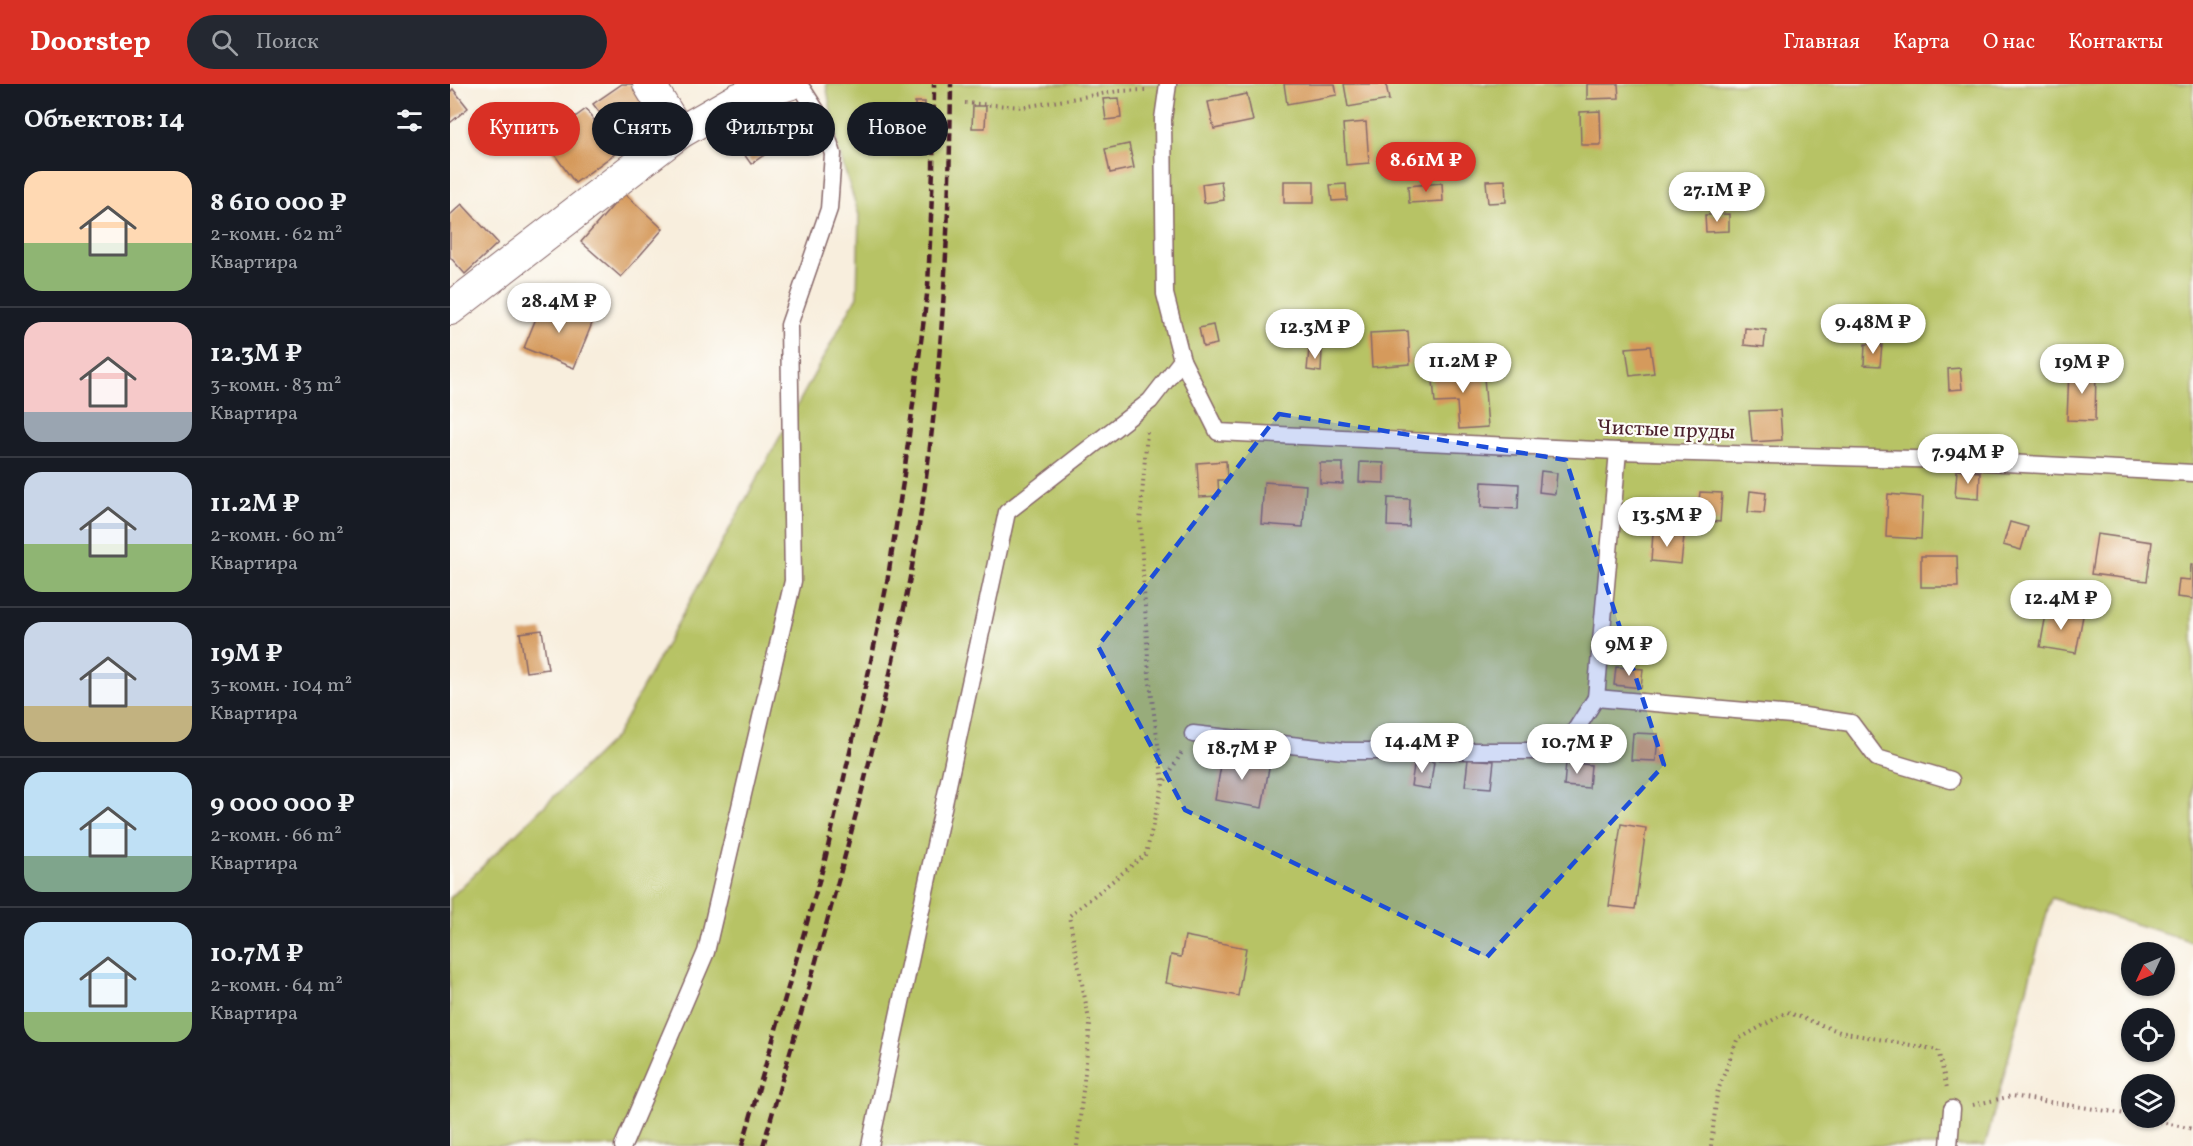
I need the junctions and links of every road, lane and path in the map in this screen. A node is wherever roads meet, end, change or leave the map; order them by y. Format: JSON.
{"nodes":[{"id":1,"x":649,"y":84,"type":"edge"},
{"id":2,"x":1168,"y":85,"type":"edge"},
{"id":3,"x":798,"y":86,"type":"edge"},
{"id":4,"x":660,"y":102,"type":"edge"},
{"id":5,"x":965,"y":103,"type":"dead end"},
{"id":6,"x":693,"y":126,"type":"edge"},
{"id":7,"x":650,"y":156,"type":"edge"},
{"id":8,"x":450,"y":309,"type":"edge"},
{"id":9,"x":1182,"y":360,"type":"junction"},
{"id":10,"x":1150,"y":401,"type":"junction"},
{"id":11,"x":1618,"y":451,"type":"junction"},
{"id":12,"x":2193,"y":473,"type":"edge"},
{"id":13,"x":1596,"y":698,"type":"junction"},
{"id":14,"x":1193,"y":734,"type":"joint"},
{"id":15,"x":1951,"y":780,"type":"dead end"},
{"id":16,"x":1163,"y":784,"type":"junction"},
{"id":17,"x":1952,"y":1109,"type":"junction"},
{"id":18,"x":2121,"y":1113,"type":"edge"},
{"id":19,"x":2175,"y":1124,"type":"edge"},
{"id":20,"x":2193,"y":1128,"type":"edge"},
{"id":21,"x":623,"y":1146,"type":"edge"},
{"id":22,"x":870,"y":1146,"type":"edge"},
{"id":23,"x":1077,"y":1146,"type":"edge"},
{"id":24,"x":1711,"y":1146,"type":"edge"},
{"id":25,"x":1949,"y":1146,"type":"edge"}],
"edges":[{"from":1,"to":4,"type":"street"},
{"from":2,"to":5,"type":"path"},
{"from":2,"to":9,"type":"lane"},
{"from":3,"to":6,"type":"street"},
{"from":3,"to":21,"type":"lane"},
{"from":7,"to":8,"type":"street"},
{"from":9,"to":10,"type":"lane"},
{"from":9,"to":11,"type":"lane","name":"Чистые пруды"},
{"from":10,"to":16,"type":"path"},
{"from":10,"to":22,"type":"lane"},
{"from":11,"to":12,"type":"lane","name":"Чистые пруды"},
{"from":11,"to":13,"type":"lane"},
{"from":13,"to":14,"type":"lane"},
{"from":13,"to":15,"type":"lane"},
{"from":14,"to":16,"type":"path"},
{"from":16,"to":23,"type":"path"},
{"from":17,"to":18,"type":"path"},
{"from":17,"to":24,"type":"path"},
{"from":17,"to":25,"type":"lane"},
{"from":19,"to":20,"type":"path"}]}
